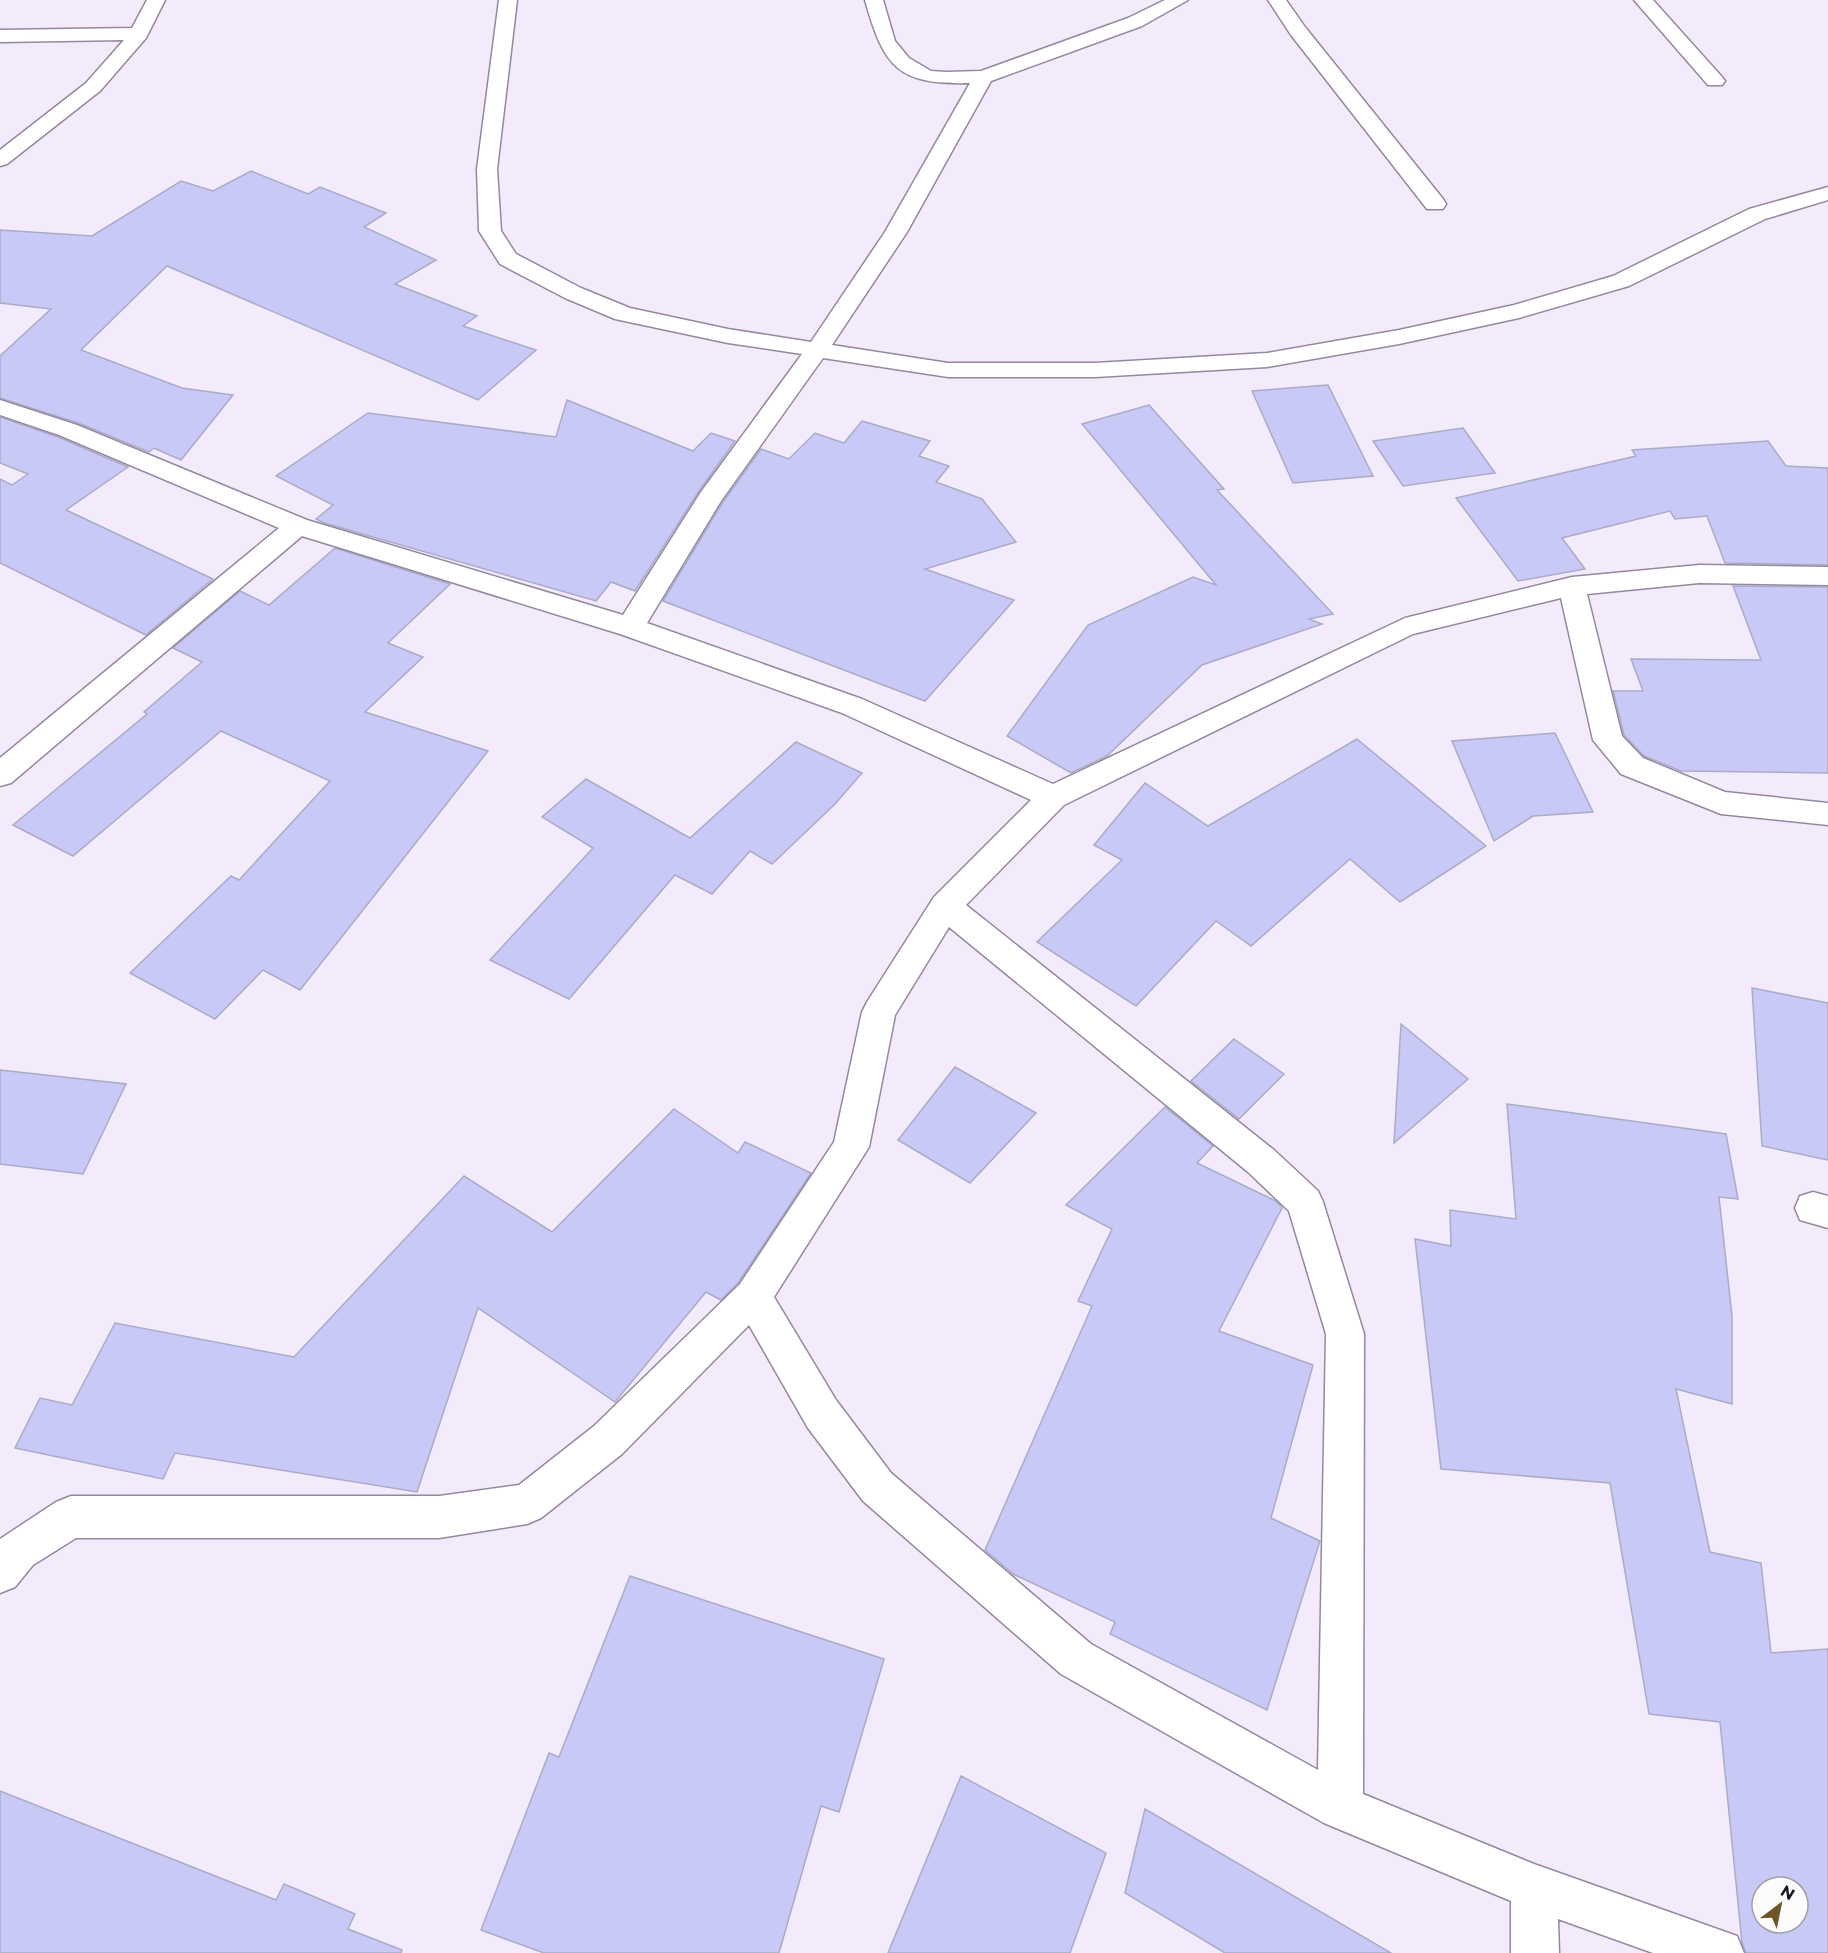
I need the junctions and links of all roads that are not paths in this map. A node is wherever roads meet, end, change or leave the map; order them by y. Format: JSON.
{"nodes":[{"id":1,"x":156,"y":0,"type":"edge"},
{"id":2,"x":508,"y":0,"type":"edge"},
{"id":3,"x":874,"y":0,"type":"edge"},
{"id":4,"x":1179,"y":0,"type":"edge"},
{"id":5,"x":1277,"y":0,"type":"edge"},
{"id":6,"x":1643,"y":0,"type":"edge"},
{"id":7,"x":139,"y":34,"type":"junction"},
{"id":8,"x":0,"y":36,"type":"edge"},
{"id":9,"x":983,"y":77,"type":"junction"},
{"id":10,"x":1715,"y":81,"type":"dead end"},
{"id":11,"x":0,"y":160,"type":"edge"},
{"id":12,"x":1828,"y":193,"type":"edge"},
{"id":13,"x":1435,"y":204,"type":"dead end"},
{"id":14,"x":817,"y":350,"type":"junction"},
{"id":15,"x":0,"y":407,"type":"edge"},
{"id":16,"x":298,"y":526,"type":"junction"},
{"id":17,"x":1828,"y":576,"type":"edge"},
{"id":18,"x":1572,"y":586,"type":"junction"},
{"id":19,"x":630,"y":627,"type":"junction"},
{"id":20,"x":0,"y":775,"type":"edge"},
{"id":21,"x":1053,"y":797,"type":"junction"},
{"id":22,"x":1828,"y":814,"type":"edge"},
{"id":23,"x":945,"y":906,"type":"junction"},
{"id":24,"x":753,"y":1296,"type":"junction"},
{"id":25,"x":0,"y":1572,"type":"edge"},
{"id":26,"x":1340,"y":1807,"type":"junction"},
{"id":27,"x":1534,"y":1887,"type":"junction"},
{"id":28,"x":1536,"y":1953,"type":"edge"},
{"id":29,"x":1719,"y":1953,"type":"edge"}],
"edges":[{"from":1,"to":7,"type":"street"},
{"from":2,"to":14,"type":"street"},
{"from":3,"to":9,"type":"street"},
{"from":4,"to":9,"type":"street"},
{"from":5,"to":13,"type":"street"},
{"from":6,"to":10,"type":"street"},
{"from":7,"to":8,"type":"street"},
{"from":7,"to":11,"type":"street"},
{"from":9,"to":14,"type":"street"},
{"from":12,"to":14,"type":"street"},
{"from":14,"to":19,"type":"street"},
{"from":15,"to":16,"type":"street"},
{"from":16,"to":19,"type":"street"},
{"from":16,"to":20,"type":"street"},
{"from":17,"to":18,"type":"street"},
{"from":18,"to":21,"type":"street"},
{"from":18,"to":22,"type":"street"},
{"from":19,"to":21,"type":"street"},
{"from":21,"to":23,"type":"street"},
{"from":23,"to":24,"type":"street"},
{"from":23,"to":26,"type":"street"},
{"from":24,"to":25,"type":"street"},
{"from":24,"to":26,"type":"street"},
{"from":26,"to":27,"type":"street"},
{"from":27,"to":28,"type":"street"},
{"from":27,"to":29,"type":"street"}]}
